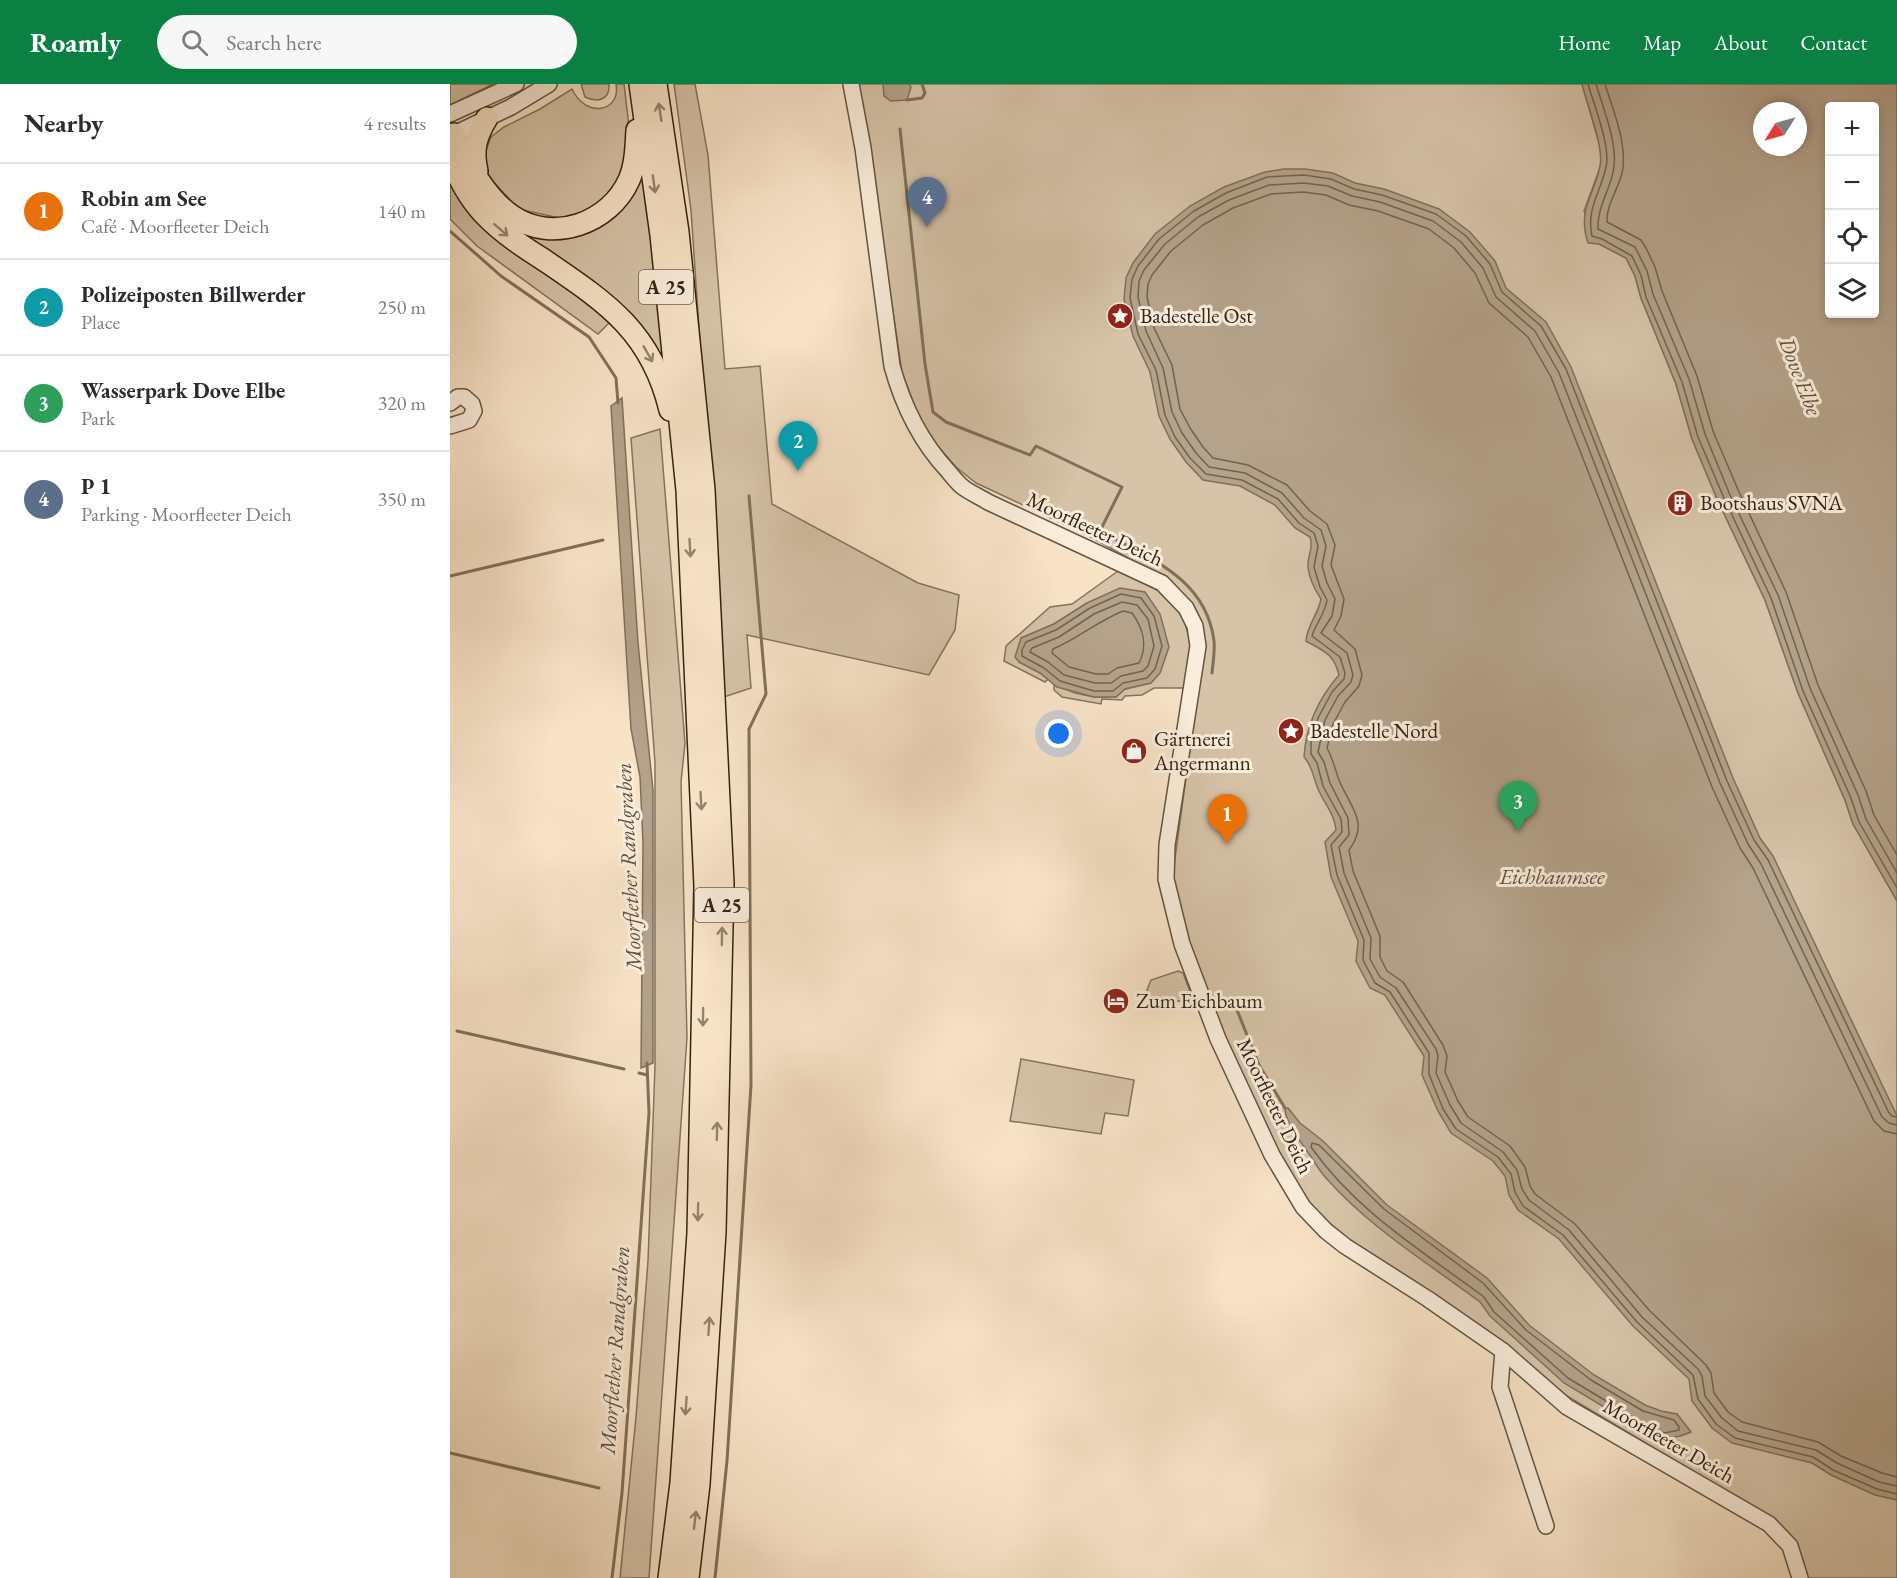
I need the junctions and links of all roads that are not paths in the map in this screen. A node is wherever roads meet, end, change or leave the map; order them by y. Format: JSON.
{"nodes":[{"id":1,"x":516,"y":84,"type":"edge"},
{"id":2,"x":549,"y":84,"type":"edge"},
{"id":3,"x":640,"y":84,"type":"edge"},
{"id":4,"x":656,"y":84,"type":"edge"},
{"id":5,"x":851,"y":84,"type":"edge"},
{"id":6,"x":487,"y":118,"type":"junction"},
{"id":7,"x":451,"y":129,"type":"edge"},
{"id":8,"x":450,"y":159,"type":"edge"},
{"id":9,"x":479,"y":178,"type":"junction"},
{"id":10,"x":450,"y":403,"type":"edge"},
{"id":11,"x":450,"y":426,"type":"edge"},
{"id":12,"x":687,"y":490,"type":"junction"},
{"id":13,"x":1503,"y":1351,"type":"junction"},
{"id":14,"x":1546,"y":1526,"type":"dead end"},
{"id":15,"x":669,"y":1578,"type":"edge"},
{"id":16,"x":688,"y":1578,"type":"edge"},
{"id":17,"x":1800,"y":1578,"type":"edge"}],
"edges":[{"from":1,"to":7,"type":"street"},
{"from":2,"to":6,"type":"street"},
{"from":3,"to":9,"type":"highway"},
{"from":3,"to":12,"type":"highway","number":"A 25","one_way":true},
{"from":16,"to":4,"type":"highway","number":"A 25","one_way":true},
{"from":5,"to":13,"type":"street","name":"Moorfleeter Deich"},
{"from":6,"to":7,"type":"street"},
{"from":6,"to":9,"type":"highway"},
{"from":7,"to":9,"type":"highway"},
{"from":8,"to":12,"type":"highway","one_way":true},
{"from":10,"to":11,"type":"street"},
{"from":12,"to":15,"type":"highway","number":"A 25","one_way":true},
{"from":13,"to":14,"type":"street"},
{"from":13,"to":17,"type":"street","name":"Moorfleeter Deich"}]}
